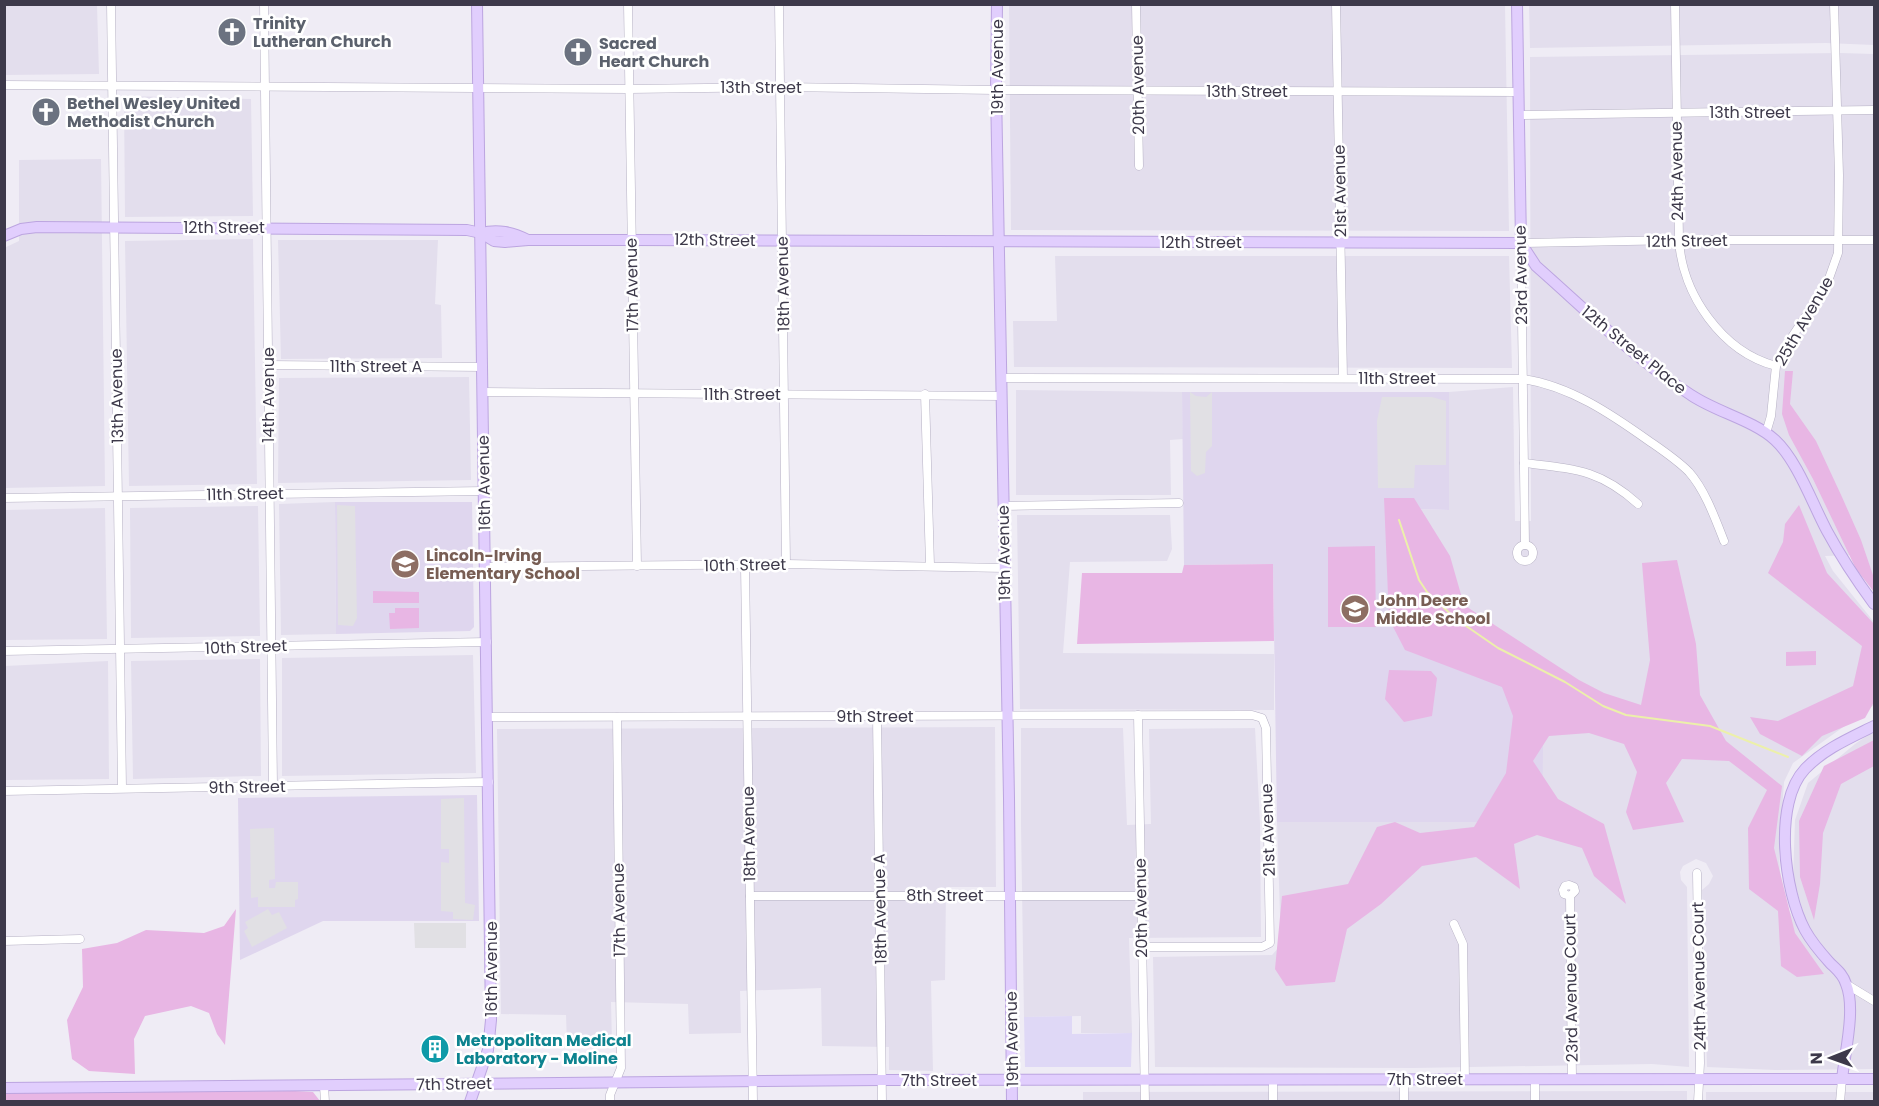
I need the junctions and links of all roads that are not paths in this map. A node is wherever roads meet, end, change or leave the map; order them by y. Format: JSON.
{"nodes":[{"id":1,"x":111,"y":4,"type":"edge"},
{"id":2,"x":264,"y":4,"type":"edge"},
{"id":3,"x":477,"y":4,"type":"edge"},
{"id":4,"x":627,"y":4,"type":"edge"},
{"id":5,"x":779,"y":4,"type":"edge"},
{"id":6,"x":997,"y":4,"type":"edge"},
{"id":7,"x":1136,"y":4,"type":"edge"},
{"id":8,"x":1336,"y":4,"type":"edge"},
{"id":9,"x":1516,"y":4,"type":"edge"},
{"id":10,"x":1675,"y":4,"type":"edge"},
{"id":11,"x":1834,"y":4,"type":"edge"},
{"id":12,"x":4,"y":85,"type":"edge"},
{"id":13,"x":112,"y":85,"type":"junction"},
{"id":14,"x":265,"y":86,"type":"junction"},
{"id":15,"x":478,"y":87,"type":"junction"},
{"id":16,"x":781,"y":87,"type":"junction"},
{"id":17,"x":629,"y":88,"type":"junction"},
{"id":18,"x":996,"y":90,"type":"junction"},
{"id":19,"x":1138,"y":90,"type":"junction"},
{"id":20,"x":1338,"y":91,"type":"junction"},
{"id":21,"x":1518,"y":92,"type":"junction"},
{"id":22,"x":1875,"y":110,"type":"edge"},
{"id":23,"x":1836,"y":111,"type":"junction"},
{"id":24,"x":1676,"y":112,"type":"junction"},
{"id":25,"x":1518,"y":115,"type":"junction"},
{"id":26,"x":1139,"y":166,"type":"dead end"},
{"id":27,"x":114,"y":227,"type":"junction"},
{"id":28,"x":266,"y":227,"type":"junction"},
{"id":29,"x":481,"y":232,"type":"junction"},
{"id":30,"x":4,"y":236,"type":"edge"},
{"id":31,"x":632,"y":240,"type":"junction"},
{"id":32,"x":1679,"y":240,"type":"junction"},
{"id":33,"x":1839,"y":240,"type":"junction"},
{"id":34,"x":1875,"y":240,"type":"edge"},
{"id":35,"x":782,"y":241,"type":"junction"},
{"id":36,"x":999,"y":242,"type":"junction"},
{"id":37,"x":1341,"y":242,"type":"junction"},
{"id":38,"x":1521,"y":243,"type":"junction"},
{"id":39,"x":268,"y":365,"type":"junction"},
{"id":40,"x":1776,"y":366,"type":"junction"},
{"id":41,"x":483,"y":367,"type":"junction"},
{"id":42,"x":1001,"y":378,"type":"junction"},
{"id":43,"x":1343,"y":378,"type":"junction"},
{"id":44,"x":1523,"y":379,"type":"junction"},
{"id":45,"x":483,"y":392,"type":"junction"},
{"id":46,"x":634,"y":393,"type":"junction"},
{"id":47,"x":784,"y":393,"type":"junction"},
{"id":48,"x":925,"y":394,"type":"junction"},
{"id":49,"x":1001,"y":396,"type":"junction"},
{"id":50,"x":1766,"y":433,"type":"junction"},
{"id":51,"x":1524,"y":463,"type":"junction"},
{"id":52,"x":485,"y":491,"type":"junction"},
{"id":53,"x":269,"y":494,"type":"junction"},
{"id":54,"x":118,"y":496,"type":"junction"},
{"id":55,"x":4,"y":498,"type":"edge"},
{"id":56,"x":1179,"y":503,"type":"dead end"},
{"id":57,"x":1638,"y":504,"type":"dead end"},
{"id":58,"x":1003,"y":506,"type":"junction"},
{"id":59,"x":1724,"y":541,"type":"dead end"},
{"id":60,"x":1525,"y":545,"type":"dead end"},
{"id":61,"x":786,"y":564,"type":"junction"},
{"id":62,"x":930,"y":565,"type":"junction"},
{"id":63,"x":745,"y":566,"type":"junction"},
{"id":64,"x":486,"y":567,"type":"junction"},
{"id":65,"x":637,"y":567,"type":"junction"},
{"id":66,"x":1005,"y":568,"type":"junction"},
{"id":67,"x":1875,"y":604,"type":"edge"},
{"id":68,"x":487,"y":642,"type":"junction"},
{"id":69,"x":272,"y":646,"type":"junction"},
{"id":70,"x":119,"y":649,"type":"junction"},
{"id":71,"x":4,"y":651,"type":"edge"},
{"id":72,"x":1138,"y":715,"type":"junction"},
{"id":73,"x":877,"y":716,"type":"junction"},
{"id":74,"x":1007,"y":716,"type":"junction"},
{"id":75,"x":488,"y":717,"type":"junction"},
{"id":76,"x":617,"y":717,"type":"junction"},
{"id":77,"x":747,"y":717,"type":"junction"},
{"id":78,"x":1262,"y":718,"type":"joint"},
{"id":79,"x":1875,"y":726,"type":"edge"},
{"id":80,"x":489,"y":782,"type":"junction"},
{"id":81,"x":273,"y":786,"type":"junction"},
{"id":82,"x":122,"y":788,"type":"junction"},
{"id":83,"x":4,"y":791,"type":"edge"},
{"id":84,"x":1697,"y":873,"type":"dead end"},
{"id":85,"x":879,"y":895,"type":"junction"},
{"id":86,"x":750,"y":896,"type":"junction"},
{"id":87,"x":1010,"y":896,"type":"junction"},
{"id":88,"x":1140,"y":896,"type":"junction"},
{"id":89,"x":1570,"y":896,"type":"dead end"},
{"id":90,"x":1454,"y":924,"type":"dead end"},
{"id":91,"x":80,"y":939,"type":"dead end"},
{"id":92,"x":4,"y":941,"type":"edge"},
{"id":93,"x":1142,"y":947,"type":"junction"},
{"id":94,"x":1846,"y":984,"type":"junction"},
{"id":95,"x":1875,"y":1001,"type":"edge"},
{"id":96,"x":1145,"y":1079,"type":"junction"},
{"id":97,"x":1273,"y":1079,"type":"junction"},
{"id":98,"x":1465,"y":1079,"type":"junction"},
{"id":99,"x":1535,"y":1079,"type":"junction"},
{"id":100,"x":1572,"y":1079,"type":"junction"},
{"id":101,"x":1699,"y":1079,"type":"junction"},
{"id":102,"x":1842,"y":1079,"type":"junction"},
{"id":103,"x":1875,"y":1079,"type":"edge"},
{"id":104,"x":882,"y":1080,"type":"junction"},
{"id":105,"x":1012,"y":1080,"type":"junction"},
{"id":106,"x":1404,"y":1080,"type":"junction"},
{"id":107,"x":752,"y":1082,"type":"junction"},
{"id":108,"x":476,"y":1083,"type":"junction"},
{"id":109,"x":615,"y":1083,"type":"junction"},
{"id":110,"x":324,"y":1086,"type":"junction"},
{"id":111,"x":4,"y":1088,"type":"edge"},
{"id":112,"x":325,"y":1101,"type":"edge"},
{"id":113,"x":470,"y":1101,"type":"edge"},
{"id":114,"x":610,"y":1101,"type":"edge"},
{"id":115,"x":753,"y":1101,"type":"edge"},
{"id":116,"x":882,"y":1101,"type":"edge"},
{"id":117,"x":1012,"y":1101,"type":"edge"},
{"id":118,"x":1144,"y":1101,"type":"edge"},
{"id":119,"x":1273,"y":1101,"type":"edge"},
{"id":120,"x":1404,"y":1101,"type":"edge"},
{"id":121,"x":1535,"y":1101,"type":"edge"},
{"id":122,"x":1698,"y":1101,"type":"edge"},
{"id":123,"x":1840,"y":1101,"type":"edge"}],
"edges":[{"from":1,"to":13,"type":"street","name":"13th Avenue"},
{"from":2,"to":14,"type":"street","name":"14th Avenue"},
{"from":3,"to":15,"type":"street","name":"16th Avenue"},
{"from":4,"to":17,"type":"street","name":"17th Avenue"},
{"from":5,"to":16,"type":"street","name":"18th Avenue"},
{"from":6,"to":18,"type":"street","name":"19th Avenue"},
{"from":7,"to":19,"type":"street","name":"20th Avenue"},
{"from":8,"to":20,"type":"street","name":"21st Avenue"},
{"from":9,"to":21,"type":"street","name":"23rd Avenue"},
{"from":10,"to":24,"type":"street","name":"24th Avenue"},
{"from":11,"to":23,"type":"street","name":"25th Avenue"},
{"from":12,"to":13,"type":"street","name":"13th Street"},
{"from":13,"to":14,"type":"street","name":"13th Street"},
{"from":13,"to":27,"type":"street","name":"13th Avenue"},
{"from":14,"to":15,"type":"street","name":"13th Street"},
{"from":14,"to":28,"type":"street","name":"14th Avenue"},
{"from":15,"to":17,"type":"street","name":"13th Street"},
{"from":15,"to":29,"type":"street","name":"16th Avenue"},
{"from":16,"to":17,"type":"street","name":"13th Street"},
{"from":16,"to":18,"type":"street","name":"13th Street"},
{"from":16,"to":35,"type":"street","name":"18th Avenue"},
{"from":17,"to":31,"type":"street","name":"17th Avenue"},
{"from":18,"to":19,"type":"street","name":"13th Street"},
{"from":18,"to":36,"type":"street","name":"19th Avenue"},
{"from":19,"to":20,"type":"street","name":"13th Street"},
{"from":19,"to":26,"type":"street","name":"20th Avenue"},
{"from":20,"to":21,"type":"street","name":"13th Street"},
{"from":20,"to":37,"type":"street","name":"21st Avenue"},
{"from":21,"to":25,"type":"street","name":"23rd Avenue"},
{"from":22,"to":23,"type":"street","name":"13th Street"},
{"from":23,"to":24,"type":"street","name":"13th Street"},
{"from":23,"to":33,"type":"street","name":"25th Avenue"},
{"from":24,"to":25,"type":"street","name":"13th Street"},
{"from":24,"to":32,"type":"street","name":"24th Avenue"},
{"from":25,"to":38,"type":"street","name":"23rd Avenue"},
{"from":27,"to":28,"type":"street","name":"12th Street"},
{"from":27,"to":30,"type":"street","name":"12th Street"},
{"from":27,"to":54,"type":"street","name":"13th Avenue"},
{"from":28,"to":29,"type":"street","name":"12th Street"},
{"from":28,"to":39,"type":"street","name":"14th Avenue"},
{"from":29,"to":31,"type":"street","name":"12th Street"},
{"from":29,"to":41,"type":"street","name":"16th Avenue"},
{"from":31,"to":35,"type":"street","name":"12th Street"},
{"from":31,"to":46,"type":"street","name":"17th Avenue"},
{"from":32,"to":33,"type":"street","name":"12th Street"},
{"from":32,"to":38,"type":"street","name":"12th Street"},
{"from":32,"to":40,"type":"street","name":"24th Avenue"},
{"from":33,"to":34,"type":"street","name":"12th Street"},
{"from":33,"to":40,"type":"street","name":"25th Avenue"},
{"from":35,"to":36,"type":"street","name":"12th Street"},
{"from":35,"to":47,"type":"street","name":"18th Avenue"},
{"from":36,"to":37,"type":"street","name":"12th Street"},
{"from":36,"to":42,"type":"street","name":"19th Avenue"},
{"from":37,"to":38,"type":"street","name":"12th Street"},
{"from":37,"to":43,"type":"street","name":"21st Avenue"},
{"from":38,"to":44,"type":"street","name":"23rd Avenue"},
{"from":38,"to":50,"type":"street","name":"12th Street Place"},
{"from":39,"to":41,"type":"street","name":"11th Street A"},
{"from":39,"to":53,"type":"street","name":"14th Avenue"},
{"from":40,"to":50,"type":"street","name":"25th Avenue"},
{"from":41,"to":45,"type":"street","name":"16th Avenue"},
{"from":42,"to":43,"type":"street","name":"11th Street"},
{"from":42,"to":49,"type":"street","name":"19th Avenue"},
{"from":43,"to":44,"type":"street","name":"11th Street"},
{"from":44,"to":51,"type":"street","name":"23rd Avenue"},
{"from":44,"to":59,"type":"street","name":"11th Street"},
{"from":45,"to":46,"type":"street","name":"11th Street"},
{"from":45,"to":52,"type":"street","name":"16th Avenue"},
{"from":46,"to":47,"type":"street","name":"11th Street"},
{"from":46,"to":65,"type":"street","name":"17th Avenue"},
{"from":47,"to":48,"type":"street","name":"11th Street"},
{"from":47,"to":61,"type":"street","name":"18th Avenue"},
{"from":48,"to":49,"type":"street","name":"11th Street"},
{"from":48,"to":62,"type":"street"},
{"from":49,"to":58,"type":"street","name":"19th Avenue"},
{"from":50,"to":67,"type":"street"},
{"from":51,"to":57,"type":"street"},
{"from":51,"to":60,"type":"street","name":"23rd Avenue"},
{"from":52,"to":53,"type":"street","name":"11th Street"},
{"from":52,"to":64,"type":"street","name":"16th Avenue"},
{"from":53,"to":54,"type":"street","name":"11th Street"},
{"from":53,"to":69,"type":"street","name":"14th Avenue"},
{"from":54,"to":55,"type":"street","name":"11th Street"},
{"from":54,"to":70,"type":"street","name":"13th Avenue"},
{"from":56,"to":58,"type":"street"},
{"from":58,"to":66,"type":"street","name":"19th Avenue"},
{"from":61,"to":62,"type":"street","name":"10th Street"},
{"from":61,"to":63,"type":"street","name":"10th Street"},
{"from":62,"to":66,"type":"street","name":"10th Street"},
{"from":63,"to":65,"type":"street","name":"10th Street"},
{"from":63,"to":77,"type":"street","name":"18th Avenue"},
{"from":64,"to":65,"type":"street","name":"10th Street"},
{"from":64,"to":68,"type":"street","name":"16th Avenue"},
{"from":66,"to":74,"type":"street","name":"19th Avenue"},
{"from":68,"to":69,"type":"street","name":"10th Street"},
{"from":68,"to":75,"type":"street","name":"16th Avenue"},
{"from":69,"to":70,"type":"street","name":"10th Street"},
{"from":69,"to":81,"type":"street","name":"14th Avenue"},
{"from":70,"to":71,"type":"street","name":"10th Street"},
{"from":70,"to":82,"type":"street","name":"13th Avenue"},
{"from":72,"to":74,"type":"street","name":"9th Street"},
{"from":72,"to":78,"type":"street","name":"9th Street"},
{"from":72,"to":88,"type":"street","name":"20th Avenue"},
{"from":73,"to":74,"type":"street","name":"9th Street"},
{"from":73,"to":77,"type":"street","name":"9th Street"},
{"from":73,"to":85,"type":"street","name":"18th Avenue A"},
{"from":74,"to":87,"type":"street","name":"19th Avenue"},
{"from":75,"to":76,"type":"street","name":"9th Street"},
{"from":75,"to":80,"type":"street","name":"16th Avenue"},
{"from":76,"to":77,"type":"street","name":"9th Street"},
{"from":76,"to":109,"type":"street","name":"17th Avenue"},
{"from":77,"to":86,"type":"street","name":"18th Avenue"},
{"from":78,"to":93,"type":"street","name":"21st Avenue"},
{"from":79,"to":94,"type":"street"},
{"from":80,"to":81,"type":"street","name":"9th Street"},
{"from":80,"to":108,"type":"street","name":"16th Avenue"},
{"from":81,"to":82,"type":"street","name":"9th Street"},
{"from":82,"to":83,"type":"street","name":"9th Street"},
{"from":84,"to":101,"type":"street","name":"24th Avenue Court"},
{"from":85,"to":86,"type":"street","name":"8th Street"},
{"from":85,"to":87,"type":"street","name":"8th Street"},
{"from":85,"to":104,"type":"street","name":"18th Avenue A"},
{"from":86,"to":107,"type":"street","name":"18th Avenue"},
{"from":87,"to":88,"type":"street","name":"8th Street"},
{"from":87,"to":105,"type":"street","name":"19th Avenue"},
{"from":88,"to":93,"type":"street","name":"20th Avenue"},
{"from":89,"to":100,"type":"street","name":"23rd Avenue Court"},
{"from":90,"to":98,"type":"street"},
{"from":91,"to":92,"type":"street"},
{"from":93,"to":96,"type":"street","name":"20th Avenue"},
{"from":94,"to":95,"type":"street"},
{"from":94,"to":102,"type":"street"},
{"from":96,"to":97,"type":"street","name":"7th Street"},
{"from":96,"to":105,"type":"street","name":"7th Street"},
{"from":96,"to":118,"type":"street","name":"20th Avenue"},
{"from":97,"to":106,"type":"street","name":"7th Street"},
{"from":97,"to":119,"type":"street"},
{"from":98,"to":99,"type":"street","name":"7th Street"},
{"from":98,"to":106,"type":"street","name":"7th Street"},
{"from":99,"to":100,"type":"street","name":"7th Street"},
{"from":99,"to":121,"type":"street"},
{"from":100,"to":101,"type":"street","name":"7th Street"},
{"from":101,"to":102,"type":"street","name":"7th Street"},
{"from":101,"to":122,"type":"street"},
{"from":102,"to":103,"type":"street","name":"7th Street"},
{"from":102,"to":123,"type":"street"},
{"from":104,"to":105,"type":"street","name":"7th Street"},
{"from":104,"to":107,"type":"street","name":"7th Street"},
{"from":104,"to":116,"type":"street","name":"18th Avenue A"},
{"from":105,"to":117,"type":"street","name":"19th Avenue"},
{"from":106,"to":120,"type":"street"},
{"from":107,"to":109,"type":"street","name":"7th Street"},
{"from":107,"to":115,"type":"street","name":"18th Avenue"},
{"from":108,"to":109,"type":"street","name":"7th Street"},
{"from":108,"to":110,"type":"street","name":"7th Street"},
{"from":108,"to":113,"type":"street","name":"16th Avenue"},
{"from":109,"to":114,"type":"street","name":"17th Avenue"},
{"from":110,"to":111,"type":"street","name":"7th Street"},
{"from":110,"to":112,"type":"street"}]}
